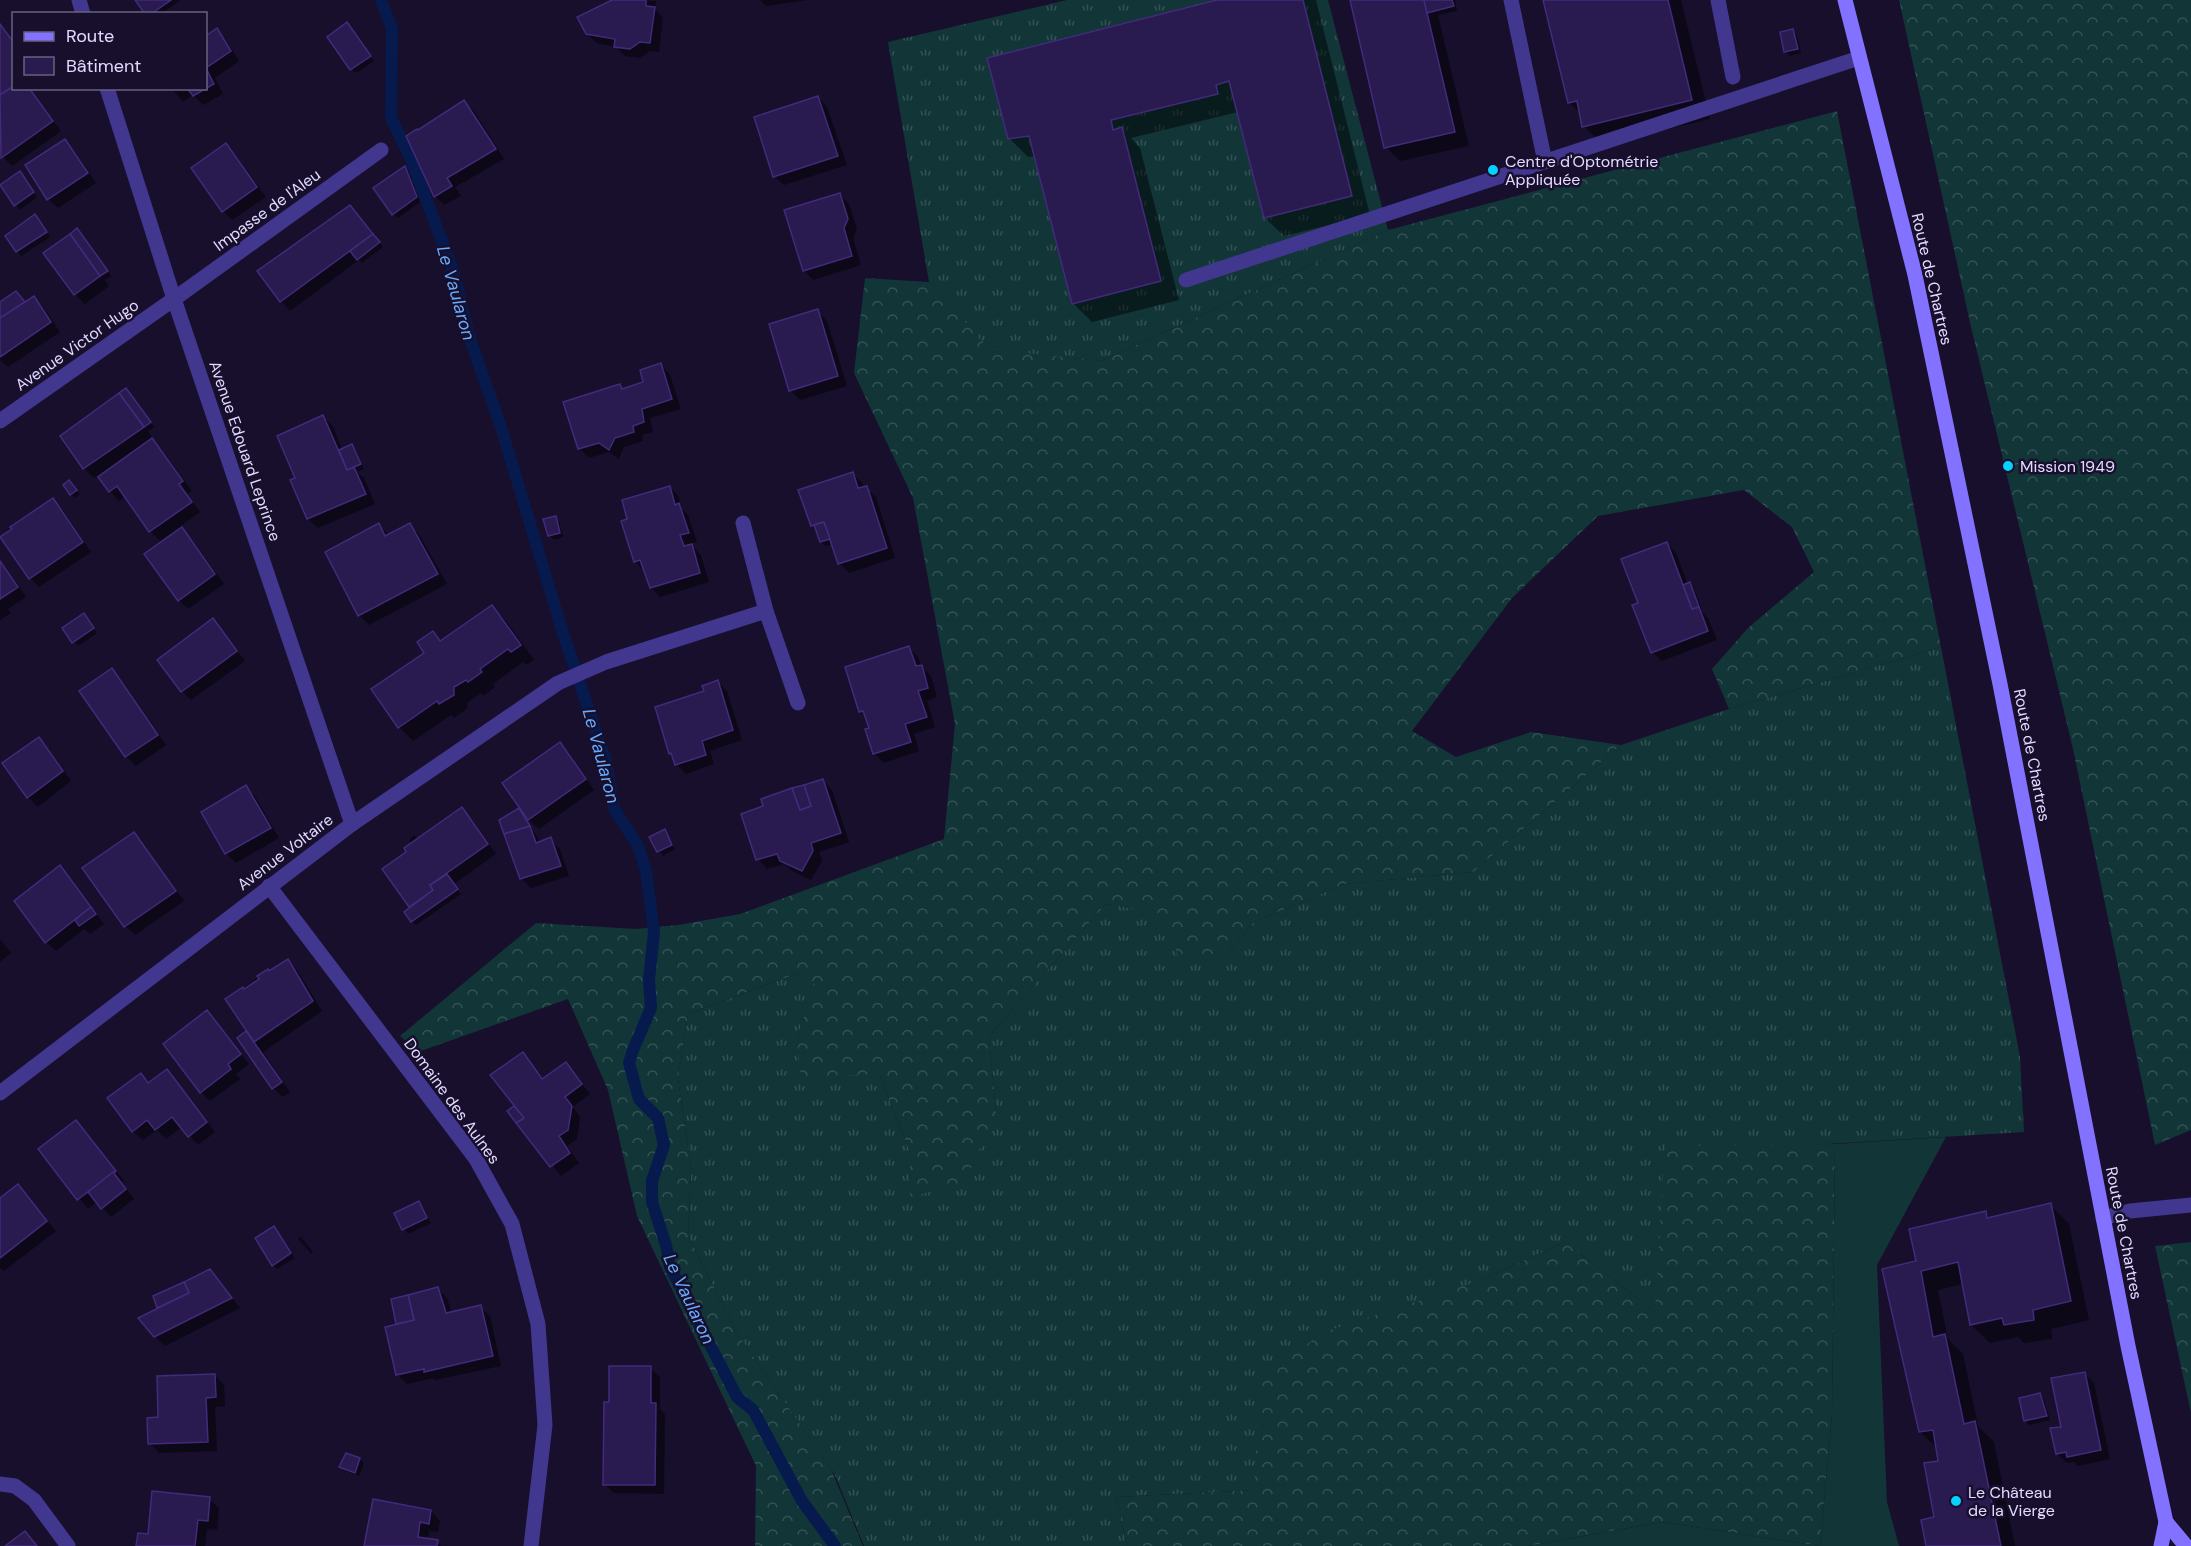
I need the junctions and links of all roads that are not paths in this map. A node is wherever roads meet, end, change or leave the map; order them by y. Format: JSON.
{"nodes":[{"id":1,"x":1511,"y":0,"type":"edge"},
{"id":2,"x":1718,"y":0,"type":"edge"},
{"id":3,"x":1845,"y":0,"type":"edge"},
{"id":4,"x":1859,"y":58,"type":"junction"},
{"id":5,"x":1733,"y":77,"type":"dead end"},
{"id":6,"x":108,"y":90,"type":"edge"},
{"id":7,"x":381,"y":150,"type":"dead end"},
{"id":8,"x":1545,"y":162,"type":"junction"},
{"id":9,"x":1186,"y":280,"type":"dead end"},
{"id":10,"x":174,"y":299,"type":"junction"},
{"id":11,"x":0,"y":421,"type":"edge"},
{"id":12,"x":743,"y":524,"type":"dead end"},
{"id":13,"x":766,"y":611,"type":"junction"},
{"id":14,"x":798,"y":703,"type":"dead end"},
{"id":15,"x":352,"y":824,"type":"junction"},
{"id":16,"x":269,"y":886,"type":"junction"},
{"id":17,"x":0,"y":1093,"type":"edge"},
{"id":18,"x":2191,"y":1205,"type":"edge"},
{"id":19,"x":2103,"y":1218,"type":"junction"},
{"id":20,"x":0,"y":1484,"type":"edge"},
{"id":21,"x":2166,"y":1522,"type":"junction"},
{"id":22,"x":68,"y":1546,"type":"edge"},
{"id":23,"x":531,"y":1546,"type":"edge"},
{"id":24,"x":2162,"y":1546,"type":"edge"},
{"id":25,"x":2186,"y":1546,"type":"edge"}],
"edges":[{"from":1,"to":8,"type":"street"},
{"from":2,"to":5,"type":"street"},
{"from":3,"to":4,"type":"main road","name":"Route de Chartres"},
{"from":4,"to":8,"type":"street"},
{"from":4,"to":19,"type":"main road","name":"Route de Chartres"},
{"from":6,"to":10,"type":"street","name":"Avenue Edouard Leprince"},
{"from":7,"to":10,"type":"street","name":"Impasse de l'Aleu"},
{"from":8,"to":9,"type":"street"},
{"from":10,"to":11,"type":"street","name":"Avenue Victor Hugo"},
{"from":10,"to":15,"type":"street","name":"Avenue Edouard Leprince"},
{"from":12,"to":13,"type":"street"},
{"from":13,"to":14,"type":"street"},
{"from":13,"to":15,"type":"street","name":"Avenue Voltaire"},
{"from":15,"to":16,"type":"street","name":"Avenue Voltaire"},
{"from":16,"to":17,"type":"street","name":"Avenue Voltaire"},
{"from":16,"to":23,"type":"street","name":"Domaine des Aulnes"},
{"from":18,"to":19,"type":"street"},
{"from":19,"to":21,"type":"main road","name":"Route de Chartres"},
{"from":20,"to":22,"type":"street"},
{"from":21,"to":24,"type":"main road","name":"Route de Chartres"},
{"from":21,"to":25,"type":"main road","name":"Route de Chartres"}]}
